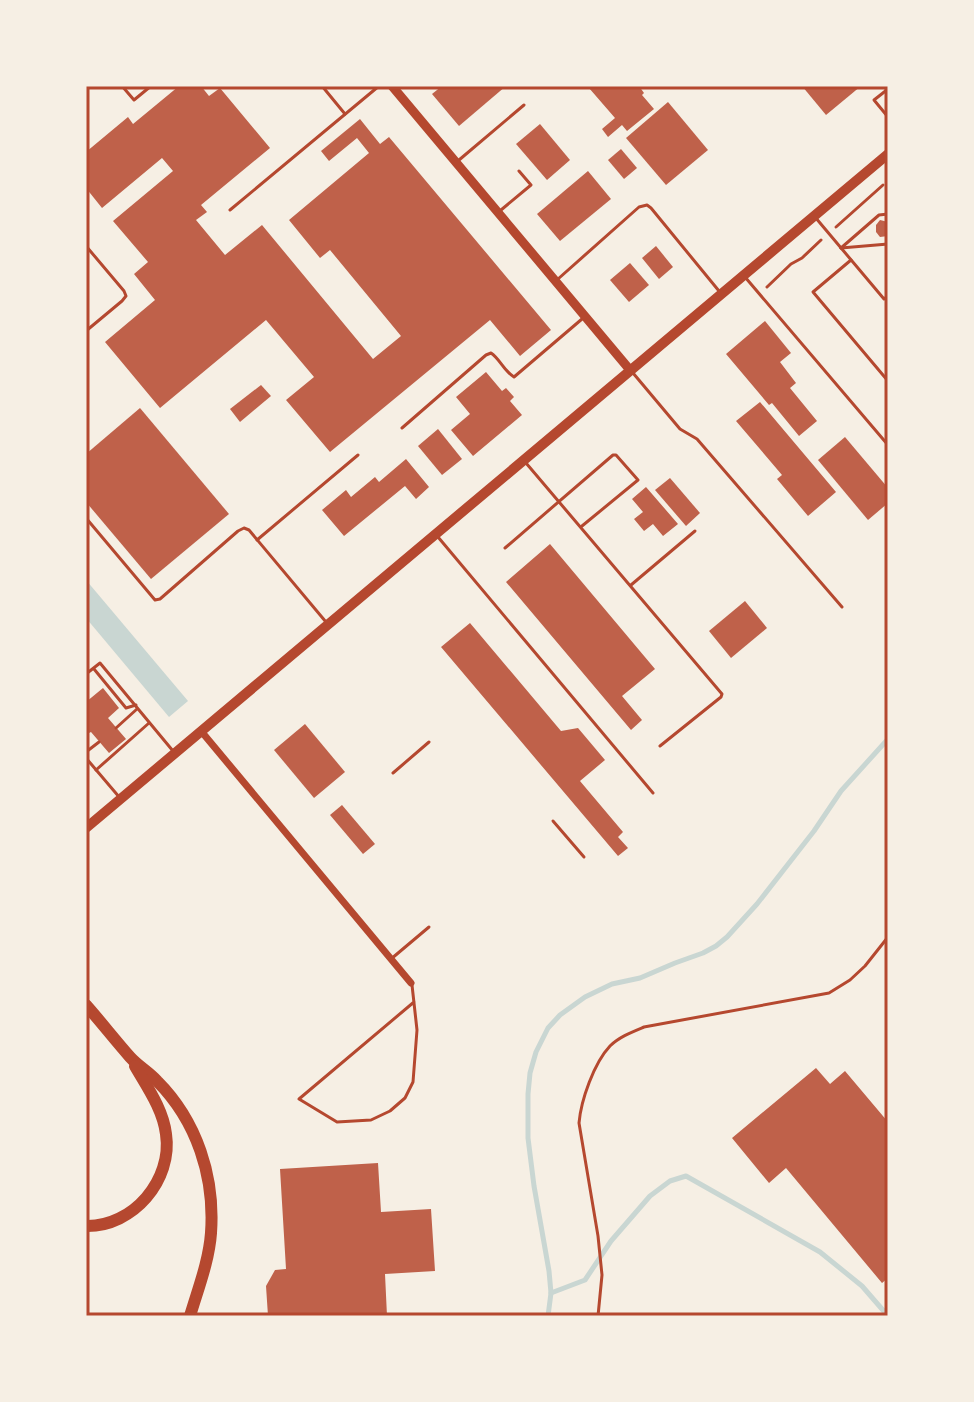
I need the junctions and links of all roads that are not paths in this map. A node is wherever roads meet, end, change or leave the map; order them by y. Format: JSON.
{"nodes":[{"id":1,"x":122,"y":86,"type":"edge"},
{"id":2,"x":151,"y":86,"type":"edge"},
{"id":3,"x":322,"y":86,"type":"edge"},
{"id":4,"x":379,"y":86,"type":"edge"},
{"id":5,"x":392,"y":86,"type":"edge"},
{"id":6,"x":888,"y":89,"type":"edge"},
{"id":7,"x":524,"y":105,"type":"dead end"},
{"id":8,"x":345,"y":114,"type":"junction"},
{"id":9,"x":888,"y":117,"type":"edge"},
{"id":10,"x":888,"y":154,"type":"edge"},
{"id":11,"x":456,"y":162,"type":"junction"},
{"id":12,"x":519,"y":171,"type":"dead end"},
{"id":13,"x":230,"y":210,"type":"dead end"},
{"id":14,"x":498,"y":213,"type":"junction"},
{"id":15,"x":888,"y":214,"type":"edge"},
{"id":16,"x":814,"y":216,"type":"junction"},
{"id":17,"x":888,"y":244,"type":"edge"},
{"id":18,"x":86,"y":246,"type":"edge"},
{"id":19,"x":841,"y":248,"type":"junction"},
{"id":20,"x":851,"y":260,"type":"junction"},
{"id":21,"x":744,"y":275,"type":"junction"},
{"id":22,"x":556,"y":281,"type":"junction"},
{"id":23,"x":721,"y":294,"type":"junction"},
{"id":24,"x":888,"y":296,"type":"edge"},
{"id":25,"x":585,"y":316,"type":"junction"},
{"id":26,"x":86,"y":331,"type":"edge"},
{"id":27,"x":630,"y":370,"type":"junction"},
{"id":28,"x":888,"y":381,"type":"edge"},
{"id":29,"x":402,"y":428,"type":"dead end"},
{"id":30,"x":888,"y":445,"type":"edge"},
{"id":31,"x":358,"y":455,"type":"dead end"},
{"id":32,"x":524,"y":460,"type":"junction"},
{"id":33,"x":559,"y":503,"type":"junction"},
{"id":34,"x":86,"y":518,"type":"edge"},
{"id":35,"x":580,"y":527,"type":"junction"},
{"id":36,"x":695,"y":531,"type":"dead end"},
{"id":37,"x":435,"y":535,"type":"junction"},
{"id":38,"x":257,"y":540,"type":"junction"},
{"id":39,"x":505,"y":548,"type":"dead end"},
{"id":40,"x":630,"y":586,"type":"junction"},
{"id":41,"x":842,"y":607,"type":"dead end"},
{"id":42,"x":328,"y":625,"type":"junction"},
{"id":43,"x":93,"y":668,"type":"junction"},
{"id":44,"x":86,"y":674,"type":"edge"},
{"id":45,"x":137,"y":707,"type":"junction"},
{"id":46,"x":149,"y":723,"type":"junction"},
{"id":47,"x":116,"y":728,"type":"dead end"},
{"id":48,"x":201,"y":731,"type":"junction"},
{"id":49,"x":99,"y":742,"type":"dead end"},
{"id":50,"x":429,"y":742,"type":"dead end"},
{"id":51,"x":660,"y":746,"type":"dead end"},
{"id":52,"x":86,"y":752,"type":"edge"},
{"id":53,"x":175,"y":753,"type":"junction"},
{"id":54,"x":86,"y":758,"type":"edge"},
{"id":55,"x":96,"y":770,"type":"junction"},
{"id":56,"x":393,"y":773,"type":"dead end"},
{"id":57,"x":653,"y":793,"type":"dead end"},
{"id":58,"x":121,"y":799,"type":"junction"},
{"id":59,"x":553,"y":821,"type":"dead end"},
{"id":60,"x":86,"y":828,"type":"edge"},
{"id":61,"x":584,"y":857,"type":"dead end"},
{"id":62,"x":429,"y":927,"type":"dead end"},
{"id":63,"x":391,"y":959,"type":"junction"},
{"id":64,"x":411,"y":983,"type":"joint"},
{"id":65,"x":414,"y":1002,"type":"junction"},
{"id":66,"x":86,"y":1005,"type":"edge"},
{"id":67,"x":132,"y":1060,"type":"junction"},
{"id":68,"x":86,"y":1226,"type":"edge"},
{"id":69,"x":190,"y":1316,"type":"edge"}],
"edges":[{"from":1,"to":2,"type":"lane"},
{"from":3,"to":8,"type":"lane"},
{"from":4,"to":8,"type":"lane"},
{"from":5,"to":11,"type":"street"},
{"from":6,"to":9,"type":"lane"},
{"from":7,"to":11,"type":"lane"},
{"from":8,"to":13,"type":"lane"},
{"from":10,"to":16,"type":"main road"},
{"from":11,"to":14,"type":"street"},
{"from":12,"to":14,"type":"lane"},
{"from":14,"to":22,"type":"street"},
{"from":15,"to":19,"type":"lane"},
{"from":16,"to":19,"type":"lane"},
{"from":16,"to":21,"type":"main road"},
{"from":17,"to":19,"type":"lane"},
{"from":18,"to":26,"type":"lane"},
{"from":19,"to":20,"type":"lane"},
{"from":20,"to":24,"type":"lane"},
{"from":20,"to":28,"type":"lane"},
{"from":21,"to":23,"type":"main road"},
{"from":21,"to":30,"type":"lane"},
{"from":22,"to":23,"type":"lane"},
{"from":22,"to":25,"type":"street"},
{"from":23,"to":27,"type":"main road"},
{"from":25,"to":27,"type":"street"},
{"from":25,"to":29,"type":"lane"},
{"from":27,"to":32,"type":"main road"},
{"from":27,"to":41,"type":"lane"},
{"from":31,"to":38,"type":"lane"},
{"from":32,"to":33,"type":"lane"},
{"from":32,"to":37,"type":"main road"},
{"from":33,"to":35,"type":"lane"},
{"from":33,"to":35,"type":"lane"},
{"from":33,"to":39,"type":"lane"},
{"from":34,"to":38,"type":"lane"},
{"from":35,"to":40,"type":"lane"},
{"from":36,"to":40,"type":"lane"},
{"from":37,"to":42,"type":"main road"},
{"from":37,"to":57,"type":"lane"},
{"from":38,"to":42,"type":"lane"},
{"from":40,"to":51,"type":"lane"},
{"from":42,"to":48,"type":"main road"},
{"from":43,"to":44,"type":"lane"},
{"from":43,"to":45,"type":"lane"},
{"from":43,"to":45,"type":"lane"},
{"from":45,"to":46,"type":"lane"},
{"from":45,"to":47,"type":"lane"},
{"from":46,"to":53,"type":"lane"},
{"from":46,"to":55,"type":"lane"},
{"from":48,"to":53,"type":"main road"},
{"from":48,"to":63,"type":"street"},
{"from":49,"to":52,"type":"lane"},
{"from":50,"to":56,"type":"lane"},
{"from":53,"to":58,"type":"main road"},
{"from":54,"to":55,"type":"lane"},
{"from":55,"to":58,"type":"lane"},
{"from":58,"to":60,"type":"main road"},
{"from":59,"to":61,"type":"lane"},
{"from":62,"to":63,"type":"lane"},
{"from":63,"to":64,"type":"street"},
{"from":64,"to":65,"type":"lane"},
{"from":65,"to":65,"type":"lane"},
{"from":66,"to":67,"type":"highway"},
{"from":67,"to":68,"type":"highway"},
{"from":67,"to":69,"type":"highway"}]}
